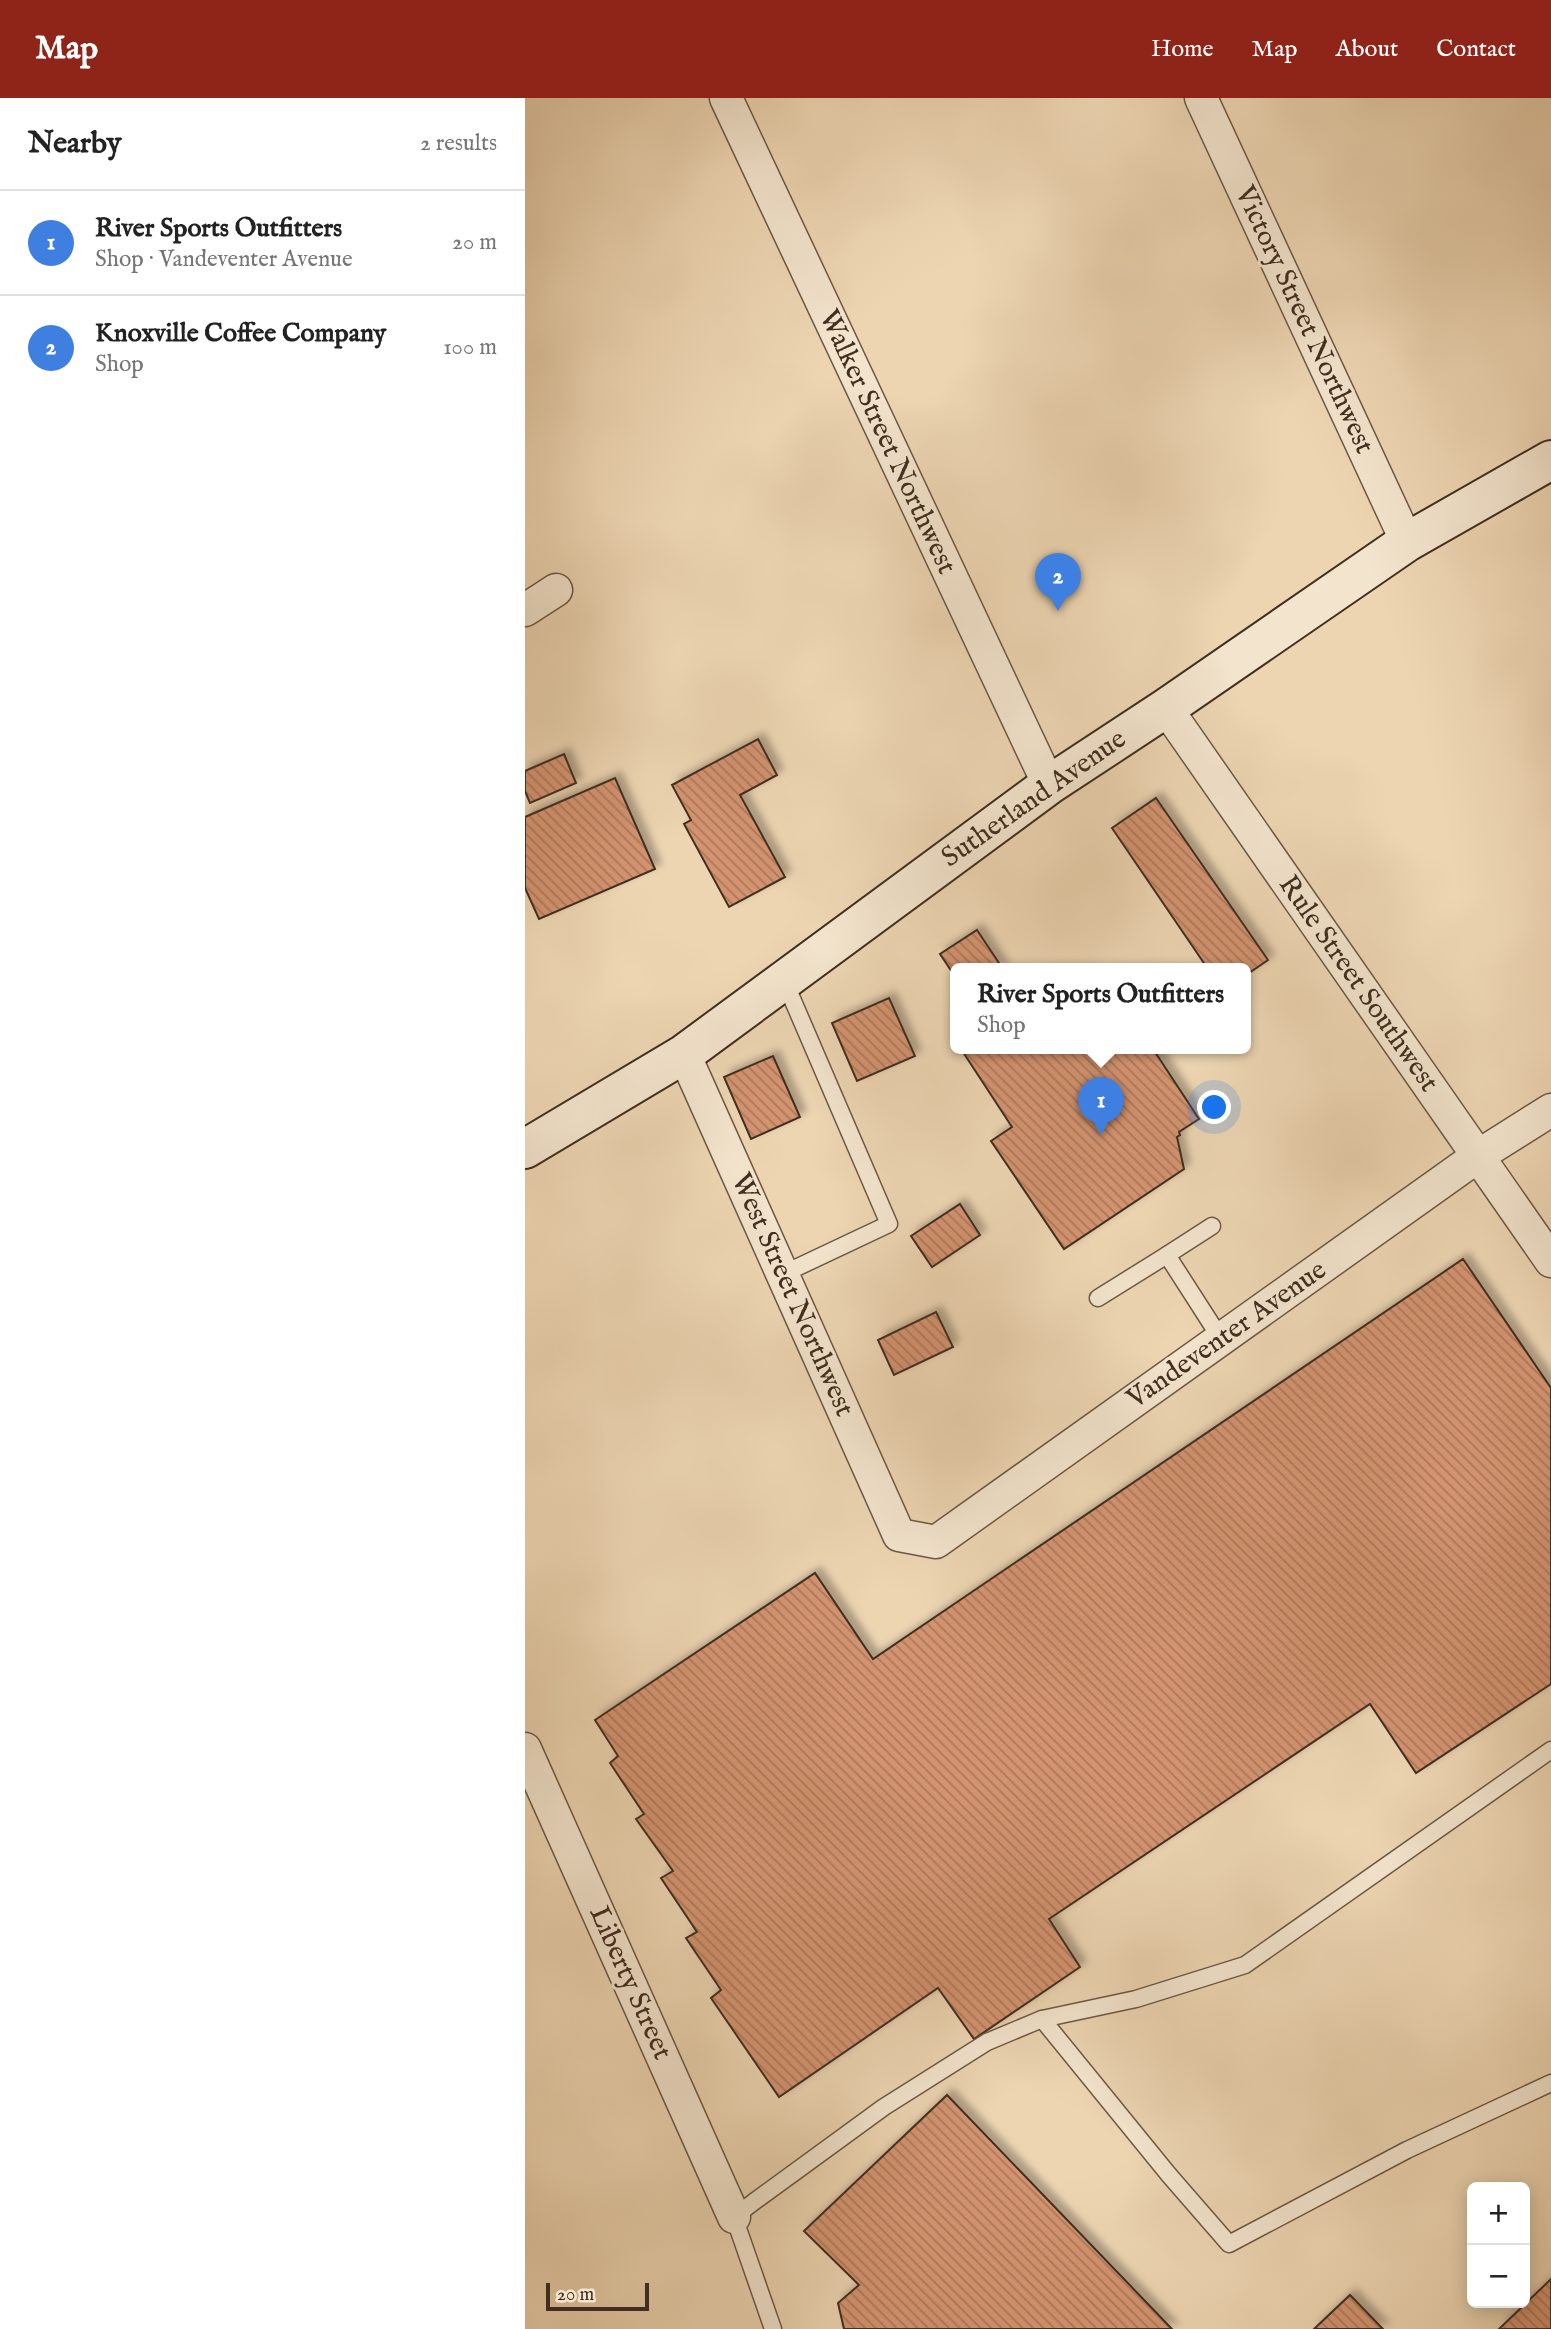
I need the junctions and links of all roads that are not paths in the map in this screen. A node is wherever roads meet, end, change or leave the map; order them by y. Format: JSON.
{"nodes":[{"id":1,"x":726,"y":98,"type":"edge"},
{"id":2,"x":1201,"y":98,"type":"edge"},
{"id":3,"x":1551,"y":460,"type":"edge"},
{"id":4,"x":1407,"y":542,"type":"junction"},
{"id":5,"x":556,"y":590,"type":"dead end"},
{"id":6,"x":525,"y":610,"type":"edge"},
{"id":7,"x":1166,"y":708,"type":"junction"},
{"id":8,"x":1049,"y":785,"type":"junction"},
{"id":9,"x":784,"y":980,"type":"junction"},
{"id":10,"x":684,"y":1054,"type":"junction"},
{"id":11,"x":1551,"y":1110,"type":"edge"},
{"id":12,"x":525,"y":1149,"type":"edge"},
{"id":13,"x":1478,"y":1156,"type":"junction"},
{"id":14,"x":1212,"y":1226,"type":"dead end"},
{"id":15,"x":1167,"y":1255,"type":"junction"},
{"id":16,"x":1551,"y":1261,"type":"edge"},
{"id":17,"x":783,"y":1274,"type":"junction"},
{"id":18,"x":1098,"y":1298,"type":"dead end"},
{"id":19,"x":1221,"y":1339,"type":"junction"},
{"id":20,"x":899,"y":1535,"type":"joint"},
{"id":21,"x":525,"y":1749,"type":"edge"},
{"id":22,"x":1551,"y":1750,"type":"edge"},
{"id":23,"x":1042,"y":2019,"type":"junction"},
{"id":24,"x":1551,"y":2082,"type":"edge"},
{"id":25,"x":734,"y":2217,"type":"junction"},
{"id":26,"x":773,"y":2329,"type":"edge"}],
"edges":[{"from":1,"to":8,"type":"street","name":"Walker Street Northwest"},
{"from":2,"to":4,"type":"street","name":"Victory Street Northwest"},
{"from":3,"to":4,"type":"street","name":"Sutherland Avenue"},
{"from":4,"to":7,"type":"street","name":"Sutherland Avenue"},
{"from":5,"to":6,"type":"street"},
{"from":7,"to":8,"type":"street","name":"Sutherland Avenue"},
{"from":7,"to":13,"type":"street","name":"Rule Street Southwest"},
{"from":8,"to":9,"type":"street","name":"Sutherland Avenue"},
{"from":9,"to":10,"type":"street","name":"Sutherland Avenue"},
{"from":9,"to":17,"type":"lane"},
{"from":10,"to":12,"type":"street","name":"Sutherland Avenue"},
{"from":10,"to":17,"type":"street","name":"West Street Northwest"},
{"from":11,"to":13,"type":"street","name":"Vandeventer Avenue"},
{"from":13,"to":16,"type":"street","name":"Rule Street Southwest"},
{"from":13,"to":19,"type":"street","name":"Vandeventer Avenue"},
{"from":14,"to":15,"type":"lane"},
{"from":15,"to":18,"type":"lane"},
{"from":15,"to":19,"type":"lane"},
{"from":17,"to":20,"type":"street","name":"West Street Northwest"},
{"from":19,"to":20,"type":"street","name":"Vandeventer Avenue"},
{"from":21,"to":25,"type":"street","name":"Liberty Street"},
{"from":22,"to":23,"type":"lane"},
{"from":23,"to":24,"type":"lane"},
{"from":23,"to":25,"type":"lane"},
{"from":25,"to":26,"type":"lane"}]}
